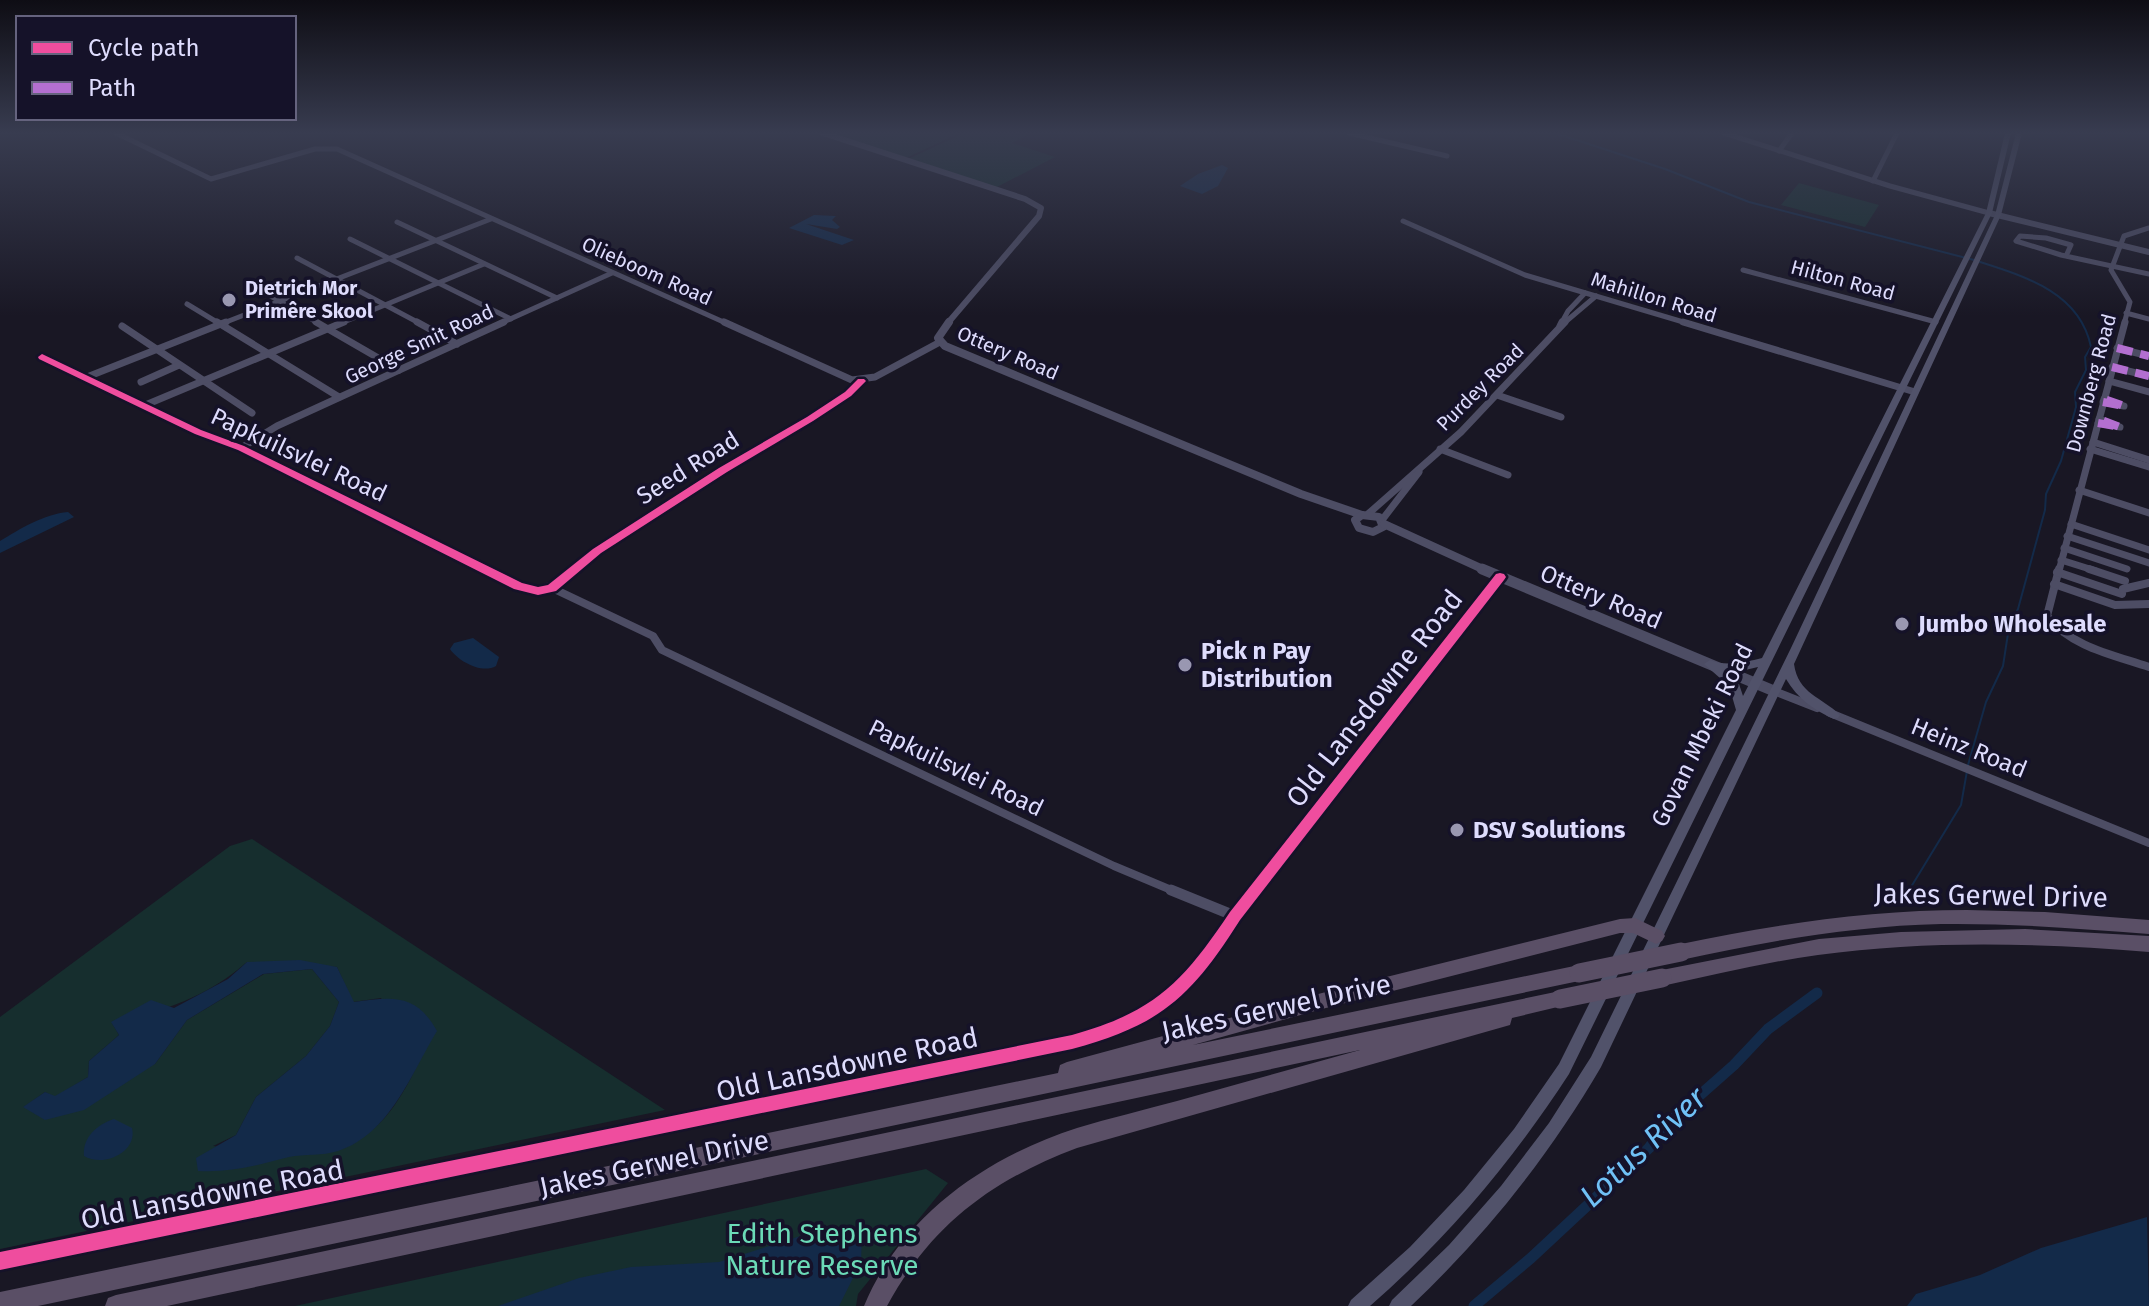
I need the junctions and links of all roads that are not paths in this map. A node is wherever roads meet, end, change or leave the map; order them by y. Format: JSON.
{"nodes":[{"id":1,"x":435,"y":194,"type":"edge"},
{"id":2,"x":1010,"y":194,"type":"edge"},
{"id":3,"x":1922,"y":194,"type":"edge"},
{"id":4,"x":1997,"y":194,"type":"edge"},
{"id":5,"x":2000,"y":194,"type":"edge"},
{"id":6,"x":1994,"y":213,"type":"junction"},
{"id":7,"x":491,"y":219,"type":"junction"},
{"id":8,"x":1403,"y":221,"type":"dead end"},
{"id":9,"x":397,"y":222,"type":"dead end"},
{"id":10,"x":2149,"y":228,"type":"edge"},
{"id":11,"x":350,"y":239,"type":"dead end"},
{"id":12,"x":435,"y":241,"type":"junction"},
{"id":13,"x":2120,"y":245,"type":"junction"},
{"id":14,"x":2149,"y":252,"type":"edge"},
{"id":15,"x":2066,"y":256,"type":"junction"},
{"id":16,"x":297,"y":258,"type":"dead end"},
{"id":17,"x":390,"y":258,"type":"junction"},
{"id":18,"x":1972,"y":259,"type":"junction"},
{"id":19,"x":484,"y":264,"type":"junction"},
{"id":20,"x":2112,"y":265,"type":"junction"},
{"id":21,"x":1743,"y":270,"type":"dead end"},
{"id":22,"x":612,"y":273,"type":"junction"},
{"id":23,"x":2149,"y":274,"type":"edge"},
{"id":24,"x":336,"y":279,"type":"junction"},
{"id":25,"x":246,"y":282,"type":"dead end"},
{"id":26,"x":439,"y":283,"type":"junction"},
{"id":27,"x":1585,"y":293,"type":"junction"},
{"id":28,"x":1596,"y":296,"type":"junction"},
{"id":29,"x":557,"y":298,"type":"junction"},
{"id":30,"x":281,"y":301,"type":"junction"},
{"id":31,"x":187,"y":304,"type":"dead end"},
{"id":32,"x":385,"y":305,"type":"junction"},
{"id":33,"x":2126,"y":313,"type":"junction"},
{"id":34,"x":511,"y":319,"type":"junction"},
{"id":35,"x":2149,"y":319,"type":"edge"},
{"id":36,"x":1936,"y":322,"type":"junction"},
{"id":37,"x":221,"y":324,"type":"junction"},
{"id":38,"x":122,"y":326,"type":"dead end"},
{"id":39,"x":1560,"y":327,"type":"junction"},
{"id":40,"x":328,"y":329,"type":"junction"},
{"id":41,"x":940,"y":342,"type":"junction"},
{"id":42,"x":457,"y":344,"type":"junction"},
{"id":43,"x":2117,"y":347,"type":"junction"},
{"id":44,"x":158,"y":349,"type":"junction"},
{"id":45,"x":269,"y":354,"type":"junction"},
{"id":46,"x":2149,"y":355,"type":"edge"},
{"id":47,"x":42,"y":357,"type":"dead end"},
{"id":48,"x":179,"y":365,"type":"junction"},
{"id":49,"x":2113,"y":365,"type":"junction"},
{"id":50,"x":399,"y":370,"type":"junction"},
{"id":51,"x":2149,"y":374,"type":"edge"},
{"id":52,"x":87,"y":377,"type":"junction"},
{"id":53,"x":204,"y":381,"type":"junction"},
{"id":54,"x":861,"y":381,"type":"junction"},
{"id":55,"x":2109,"y":381,"type":"junction"},
{"id":56,"x":141,"y":382,"type":"dead end"},
{"id":57,"x":1902,"y":388,"type":"junction"},
{"id":58,"x":1915,"y":392,"type":"junction"},
{"id":59,"x":2149,"y":392,"type":"edge"},
{"id":60,"x":1497,"y":395,"type":"junction"},
{"id":61,"x":339,"y":397,"type":"junction"},
{"id":62,"x":143,"y":406,"type":"junction"},
{"id":63,"x":252,"y":413,"type":"dead end"},
{"id":64,"x":1561,"y":417,"type":"dead end"},
{"id":65,"x":2092,"y":446,"type":"junction"},
{"id":66,"x":241,"y":448,"type":"junction"},
{"id":67,"x":1440,"y":449,"type":"junction"},
{"id":68,"x":2149,"y":460,"type":"edge"},
{"id":69,"x":2149,"y":467,"type":"edge"},
{"id":70,"x":1421,"y":468,"type":"junction"},
{"id":71,"x":1508,"y":475,"type":"dead end"},
{"id":72,"x":2079,"y":490,"type":"junction"},
{"id":73,"x":1301,"y":494,"type":"junction"},
{"id":74,"x":2149,"y":513,"type":"edge"},
{"id":75,"x":1365,"y":514,"type":"junction"},
{"id":76,"x":1355,"y":523,"type":"junction"},
{"id":77,"x":2071,"y":524,"type":"junction"},
{"id":78,"x":1381,"y":525,"type":"junction"},
{"id":79,"x":2067,"y":536,"type":"junction"},
{"id":80,"x":2064,"y":548,"type":"junction"},
{"id":81,"x":2149,"y":550,"type":"edge"},
{"id":82,"x":2130,"y":557,"type":"junction"},
{"id":83,"x":2061,"y":560,"type":"junction"},
{"id":84,"x":2149,"y":563,"type":"edge"},
{"id":85,"x":2127,"y":569,"type":"junction"},
{"id":86,"x":2057,"y":572,"type":"junction"},
{"id":87,"x":1500,"y":577,"type":"junction"},
{"id":88,"x":2149,"y":583,"type":"edge"},
{"id":89,"x":2054,"y":584,"type":"junction"},
{"id":90,"x":552,"y":588,"type":"junction"},
{"id":91,"x":2123,"y":588,"type":"junction"},
{"id":92,"x":538,"y":591,"type":"joint"},
{"id":93,"x":2149,"y":604,"type":"edge"},
{"id":94,"x":2123,"y":605,"type":"junction"},
{"id":95,"x":1766,"y":661,"type":"junction"},
{"id":96,"x":1788,"y":663,"type":"junction"},
{"id":97,"x":1712,"y":666,"type":"junction"},
{"id":98,"x":2149,"y":667,"type":"edge"},
{"id":99,"x":1754,"y":683,"type":"junction"},
{"id":100,"x":1774,"y":691,"type":"junction"},
{"id":101,"x":1741,"y":708,"type":"junction"},
{"id":102,"x":1834,"y":715,"type":"junction"},
{"id":103,"x":2149,"y":843,"type":"edge"},
{"id":104,"x":1235,"y":916,"type":"junction"},
{"id":105,"x":1635,"y":925,"type":"junction"},
{"id":106,"x":2149,"y":927,"type":"edge"},
{"id":107,"x":1656,"y":936,"type":"junction"},
{"id":108,"x":2149,"y":944,"type":"edge"},
{"id":109,"x":1554,"y":1001,"type":"junction"},
{"id":110,"x":944,"y":1106,"type":"junction"},
{"id":111,"x":0,"y":1261,"type":"edge"},
{"id":112,"x":0,"y":1303,"type":"edge"},
{"id":113,"x":116,"y":1306,"type":"edge"},
{"id":114,"x":875,"y":1306,"type":"edge"},
{"id":115,"x":1357,"y":1306,"type":"edge"},
{"id":116,"x":1398,"y":1306,"type":"edge"}],
"edges":[{"from":1,"to":7,"type":"street","name":"Olieboom Road"},
{"from":2,"to":41,"type":"street","name":"Ottery Road"},
{"from":3,"to":6,"type":"street"},
{"from":4,"to":6,"type":"main road","name":"Govan Mbeki Road"},
{"from":5,"to":6,"type":"main road","name":"Govan Mbeki Road"},
{"from":6,"to":13,"type":"street"},
{"from":6,"to":18,"type":"main road","name":"Govan Mbeki Road"},
{"from":7,"to":12,"type":"street"},
{"from":7,"to":22,"type":"street","name":"Olieboom Road"},
{"from":8,"to":27,"type":"street","name":"Mahillon Road"},
{"from":9,"to":12,"type":"street"},
{"from":10,"to":13,"type":"street"},
{"from":11,"to":17,"type":"street"},
{"from":12,"to":17,"type":"street"},
{"from":12,"to":19,"type":"street"},
{"from":13,"to":14,"type":"street"},
{"from":13,"to":20,"type":"street"},
{"from":15,"to":15,"type":"street"},
{"from":15,"to":20,"type":"street"},
{"from":16,"to":24,"type":"street"},
{"from":17,"to":24,"type":"street"},
{"from":17,"to":26,"type":"street"},
{"from":18,"to":36,"type":"main road","name":"Govan Mbeki Road"},
{"from":18,"to":58,"type":"main road","name":"Govan Mbeki Road"},
{"from":19,"to":26,"type":"street"},
{"from":19,"to":29,"type":"street"},
{"from":20,"to":23,"type":"street"},
{"from":20,"to":33,"type":"street","name":"Downberg Road"},
{"from":21,"to":36,"type":"street","name":"Hilton Road"},
{"from":22,"to":29,"type":"street","name":"George Smit Road"},
{"from":22,"to":54,"type":"street","name":"Olieboom Road"},
{"from":24,"to":30,"type":"street"},
{"from":24,"to":32,"type":"street"},
{"from":25,"to":30,"type":"street"},
{"from":26,"to":32,"type":"street"},
{"from":26,"to":34,"type":"street"},
{"from":27,"to":28,"type":"street","name":"Mahillon Road"},
{"from":27,"to":39,"type":"street","name":"Purdey Road"},
{"from":28,"to":39,"type":"street","name":"Purdey Road"},
{"from":28,"to":57,"type":"street","name":"Mahillon Road"},
{"from":29,"to":34,"type":"street","name":"George Smit Road"},
{"from":30,"to":37,"type":"street"},
{"from":30,"to":40,"type":"street"},
{"from":31,"to":37,"type":"street"},
{"from":32,"to":40,"type":"street"},
{"from":32,"to":42,"type":"street"},
{"from":33,"to":35,"type":"street"},
{"from":33,"to":43,"type":"street","name":"Downberg Road"},
{"from":34,"to":42,"type":"street","name":"George Smit Road"},
{"from":36,"to":57,"type":"main road","name":"Govan Mbeki Road"},
{"from":37,"to":44,"type":"street"},
{"from":37,"to":45,"type":"street"},
{"from":38,"to":44,"type":"street"},
{"from":39,"to":60,"type":"street","name":"Purdey Road"},
{"from":40,"to":45,"type":"street"},
{"from":40,"to":50,"type":"street"},
{"from":41,"to":54,"type":"street"},
{"from":41,"to":73,"type":"street","name":"Ottery Road"},
{"from":42,"to":50,"type":"street","name":"George Smit Road"},
{"from":43,"to":46,"type":"street"},
{"from":43,"to":49,"type":"street","name":"Downberg Road"},
{"from":44,"to":48,"type":"street"},
{"from":44,"to":52,"type":"street"},
{"from":45,"to":53,"type":"street"},
{"from":45,"to":61,"type":"street"},
{"from":47,"to":52,"type":"street","name":"Papkuilsvlei Road"},
{"from":48,"to":53,"type":"street"},
{"from":48,"to":56,"type":"street"},
{"from":49,"to":51,"type":"street"},
{"from":49,"to":55,"type":"street","name":"Downberg Road"},
{"from":50,"to":61,"type":"street","name":"George Smit Road"},
{"from":52,"to":62,"type":"street","name":"Papkuilsvlei Road"},
{"from":53,"to":62,"type":"street"},
{"from":53,"to":63,"type":"street"},
{"from":54,"to":90,"type":"street","name":"Seed Road"},
{"from":55,"to":59,"type":"street"},
{"from":55,"to":65,"type":"street","name":"Downberg Road"},
{"from":57,"to":58,"type":"street","name":"Mahillon Road"},
{"from":57,"to":95,"type":"main road","name":"Govan Mbeki Road"},
{"from":58,"to":96,"type":"main road","name":"Govan Mbeki Road"},
{"from":60,"to":64,"type":"street"},
{"from":60,"to":67,"type":"street","name":"Purdey Road"},
{"from":61,"to":66,"type":"street","name":"George Smit Road"},
{"from":62,"to":66,"type":"street","name":"Papkuilsvlei Road"},
{"from":65,"to":68,"type":"street"},
{"from":65,"to":69,"type":"street"},
{"from":65,"to":72,"type":"street","name":"Downberg Road"},
{"from":66,"to":92,"type":"street","name":"Papkuilsvlei Road"},
{"from":67,"to":70,"type":"street","name":"Purdey Road"},
{"from":67,"to":71,"type":"street"},
{"from":70,"to":75,"type":"street","name":"Purdey Road"},
{"from":70,"to":78,"type":"street","name":"Purdey Road"},
{"from":72,"to":74,"type":"street"},
{"from":72,"to":77,"type":"street","name":"Downberg Road"},
{"from":73,"to":75,"type":"street","name":"Ottery Road"},
{"from":73,"to":76,"type":"street","name":"Ottery Road"},
{"from":75,"to":76,"type":"street"},
{"from":75,"to":78,"type":"street","name":"Ottery Road"},
{"from":76,"to":78,"type":"street","name":"Ottery Road"},
{"from":77,"to":79,"type":"street","name":"Downberg Road"},
{"from":77,"to":81,"type":"street"},
{"from":78,"to":87,"type":"street","name":"Ottery Road"},
{"from":79,"to":80,"type":"street","name":"Downberg Road"},
{"from":79,"to":82,"type":"street"},
{"from":80,"to":83,"type":"street","name":"Downberg Road"},
{"from":80,"to":85,"type":"street"},
{"from":82,"to":84,"type":"street"},
{"from":82,"to":85,"type":"street"},
{"from":83,"to":86,"type":"street","name":"Downberg Road"},
{"from":83,"to":91,"type":"street"},
{"from":85,"to":91,"type":"street"},
{"from":86,"to":89,"type":"street","name":"Downberg Road"},
{"from":86,"to":91,"type":"street"},
{"from":87,"to":97,"type":"street","name":"Ottery Road"},
{"from":87,"to":104,"type":"street","name":"Old Lansdowne Road"},
{"from":88,"to":91,"type":"street"},
{"from":89,"to":94,"type":"street"},
{"from":89,"to":98,"type":"street","name":"Downberg Road"},
{"from":90,"to":92,"type":"street","name":"Seed Road"},
{"from":90,"to":104,"type":"street","name":"Papkuilsvlei Road"},
{"from":91,"to":94,"type":"street"},
{"from":93,"to":94,"type":"street"},
{"from":95,"to":97,"type":"main road"},
{"from":95,"to":99,"type":"main road","name":"Govan Mbeki Road"},
{"from":96,"to":100,"type":"main road","name":"Govan Mbeki Road"},
{"from":96,"to":102,"type":"main road"},
{"from":97,"to":99,"type":"street","name":"Ottery Road"},
{"from":97,"to":101,"type":"main road"},
{"from":99,"to":100,"type":"street","name":"Ottery Road"},
{"from":99,"to":101,"type":"main road","name":"Govan Mbeki Road"},
{"from":100,"to":102,"type":"street","name":"Heinz Road"},
{"from":100,"to":107,"type":"main road","name":"Govan Mbeki Road"},
{"from":101,"to":105,"type":"main road","name":"Govan Mbeki Road"},
{"from":102,"to":103,"type":"street","name":"Heinz Road"},
{"from":104,"to":111,"type":"street","name":"Old Lansdowne Road"},
{"from":105,"to":107,"type":"highway"},
{"from":105,"to":110,"type":"highway"},
{"from":105,"to":115,"type":"main road","name":"Govan Mbeki Road"},
{"from":106,"to":110,"type":"highway","name":"Jakes Gerwel Drive","bridge":true},
{"from":107,"to":116,"type":"main road","name":"Govan Mbeki Road"},
{"from":108,"to":109,"type":"highway","name":"Jakes Gerwel Drive","bridge":true},
{"from":109,"to":113,"type":"highway","name":"Jakes Gerwel Drive"},
{"from":109,"to":114,"type":"highway"},
{"from":110,"to":112,"type":"highway","name":"Jakes Gerwel Drive"}]}
